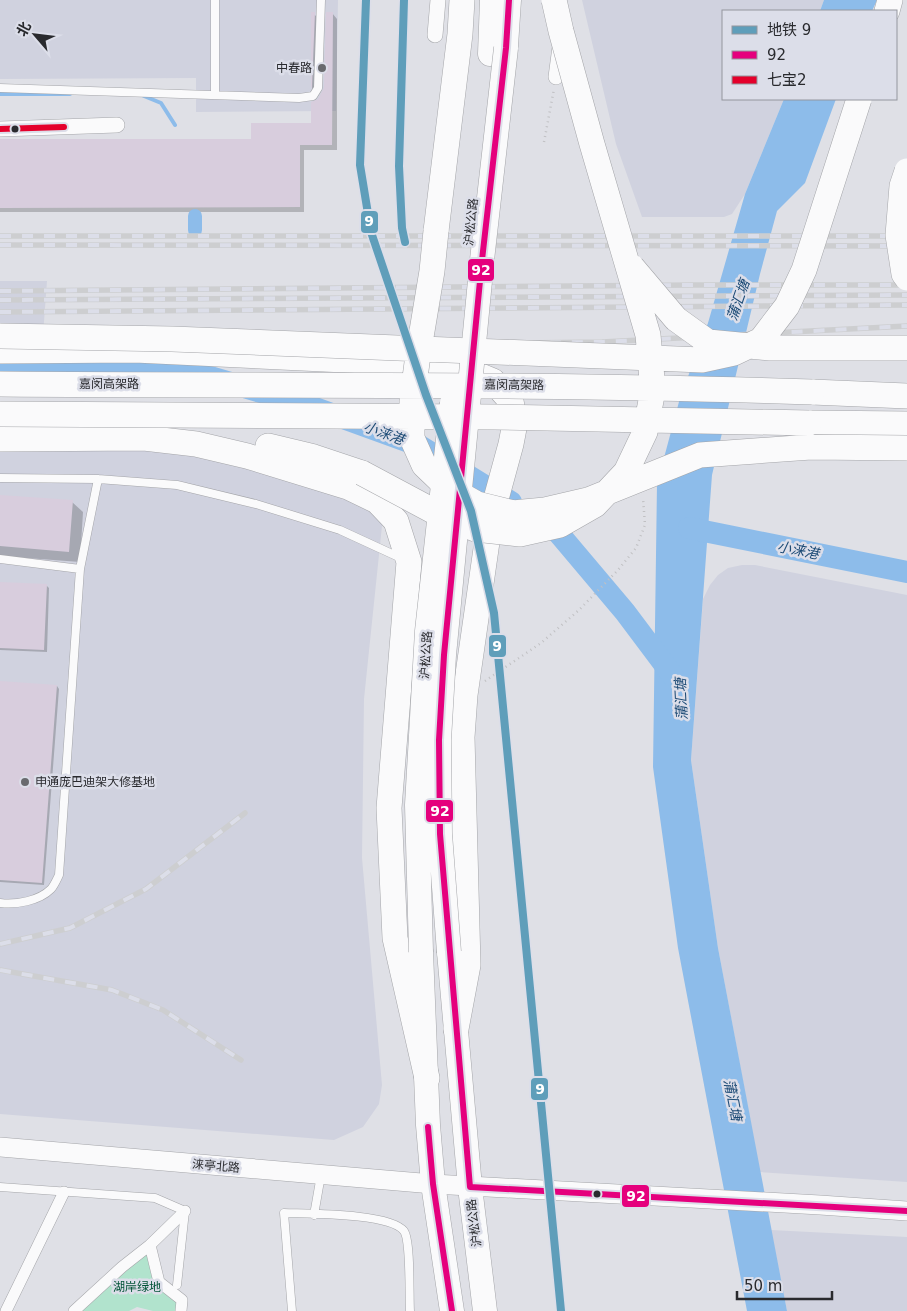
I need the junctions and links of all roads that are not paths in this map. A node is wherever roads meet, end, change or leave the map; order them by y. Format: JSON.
{"nodes":[{"id":1,"x":215,"y":0,"type":"edge"},
{"id":2,"x":321,"y":0,"type":"edge"},
{"id":3,"x":438,"y":0,"type":"edge"},
{"id":4,"x":462,"y":0,"type":"edge"},
{"id":5,"x":492,"y":0,"type":"edge"},
{"id":6,"x":509,"y":0,"type":"edge"},
{"id":7,"x":554,"y":0,"type":"edge"},
{"id":8,"x":565,"y":0,"type":"edge"},
{"id":9,"x":435,"y":35,"type":"dead end"},
{"id":10,"x":556,"y":77,"type":"road end"},
{"id":11,"x":0,"y":88,"type":"edge"},
{"id":12,"x":215,"y":95,"type":"junction"},
{"id":13,"x":859,"y":100,"type":"edge"},
{"id":14,"x":117,"y":125,"type":"dead end"},
{"id":15,"x":0,"y":130,"type":"edge"},
{"id":16,"x":907,"y":171,"type":"edge"},
{"id":17,"x":628,"y":262,"type":"junction"},
{"id":18,"x":907,"y":278,"type":"edge"},
{"id":19,"x":0,"y":336,"type":"edge"},
{"id":20,"x":907,"y":348,"type":"edge"},
{"id":21,"x":0,"y":351,"type":"edge"},
{"id":22,"x":0,"y":384,"type":"edge"},
{"id":23,"x":907,"y":396,"type":"edge"},
{"id":24,"x":0,"y":414,"type":"edge"},
{"id":25,"x":907,"y":424,"type":"edge"},
{"id":26,"x":0,"y":425,"type":"edge"},
{"id":27,"x":0,"y":439,"type":"edge"},
{"id":28,"x":907,"y":448,"type":"edge"},
{"id":29,"x":0,"y":478,"type":"edge"},
{"id":30,"x":98,"y":479,"type":"junction"},
{"id":31,"x":0,"y":559,"type":"edge"},
{"id":32,"x":409,"y":562,"type":"junction"},
{"id":33,"x":80,"y":569,"type":"junction"},
{"id":34,"x":0,"y":903,"type":"edge"},
{"id":35,"x":456,"y":1029,"type":"junction"},
{"id":36,"x":427,"y":1078,"type":"junction"},
{"id":37,"x":0,"y":1147,"type":"edge"},
{"id":38,"x":321,"y":1175,"type":"junction"},
{"id":39,"x":433,"y":1184,"type":"junction"},
{"id":40,"x":470,"y":1186,"type":"junction"},
{"id":41,"x":0,"y":1187,"type":"edge"},
{"id":42,"x":64,"y":1192,"type":"junction"},
{"id":43,"x":185,"y":1211,"type":"junction"},
{"id":44,"x":907,"y":1211,"type":"edge"},
{"id":45,"x":314,"y":1215,"type":"junction"},
{"id":46,"x":150,"y":1245,"type":"junction"},
{"id":47,"x":177,"y":1284,"type":"dead end"},
{"id":48,"x":6,"y":1311,"type":"edge"},
{"id":49,"x":74,"y":1311,"type":"edge"},
{"id":50,"x":180,"y":1311,"type":"edge"},
{"id":51,"x":292,"y":1311,"type":"edge"},
{"id":52,"x":410,"y":1311,"type":"edge"},
{"id":53,"x":452,"y":1311,"type":"edge"},
{"id":54,"x":485,"y":1311,"type":"edge"}],
"edges":[{"from":1,"to":12,"type":"lane"},
{"from":2,"to":12,"type":"lane"},
{"from":3,"to":9,"type":"street"},
{"from":4,"to":28,"type":"highway","bridge":true},
{"from":5,"to":36,"type":"main road","name":"沪松公路","bridge":true},
{"from":6,"to":35,"type":"main road","name":"沪松公路","bridge":true},
{"from":7,"to":17,"type":"highway","bridge":true},
{"from":8,"to":10,"type":"street"},
{"from":11,"to":12,"type":"lane"},
{"from":13,"to":19,"type":"highway","bridge":true},
{"from":14,"to":15,"type":"street"},
{"from":16,"to":18,"type":"highway","bridge":true},
{"from":17,"to":20,"type":"highway","bridge":true},
{"from":17,"to":26,"type":"highway","bridge":true},
{"from":21,"to":35,"type":"highway"},
{"from":22,"to":23,"type":"highway","name":"嘉闵高架路","bridge":true},
{"from":24,"to":25,"type":"highway","bridge":true},
{"from":27,"to":32,"type":"highway"},
{"from":29,"to":30,"type":"lane"},
{"from":30,"to":32,"type":"lane"},
{"from":30,"to":33,"type":"lane"},
{"from":31,"to":33,"type":"lane"},
{"from":32,"to":36,"type":"highway"},
{"from":33,"to":34,"type":"lane"},
{"from":35,"to":40,"type":"main road","name":"沪松公路"},
{"from":36,"to":39,"type":"main road","name":"沪松公路"},
{"from":37,"to":38,"type":"street","name":"涞亭北路"},
{"from":38,"to":39,"type":"street","name":"涞亭北路"},
{"from":38,"to":45,"type":"lane"},
{"from":39,"to":40,"type":"street","name":"涞亭北路"},
{"from":39,"to":53,"type":"main road","name":"沪松公路"},
{"from":40,"to":44,"type":"street","name":"涞亭北路"},
{"from":40,"to":54,"type":"main road","name":"沪松公路"},
{"from":41,"to":42,"type":"lane"},
{"from":42,"to":43,"type":"lane"},
{"from":42,"to":48,"type":"street"},
{"from":43,"to":46,"type":"street"},
{"from":43,"to":47,"type":"lane"},
{"from":45,"to":51,"type":"lane"},
{"from":45,"to":52,"type":"lane"},
{"from":46,"to":49,"type":"street"},
{"from":46,"to":50,"type":"street"}]}
